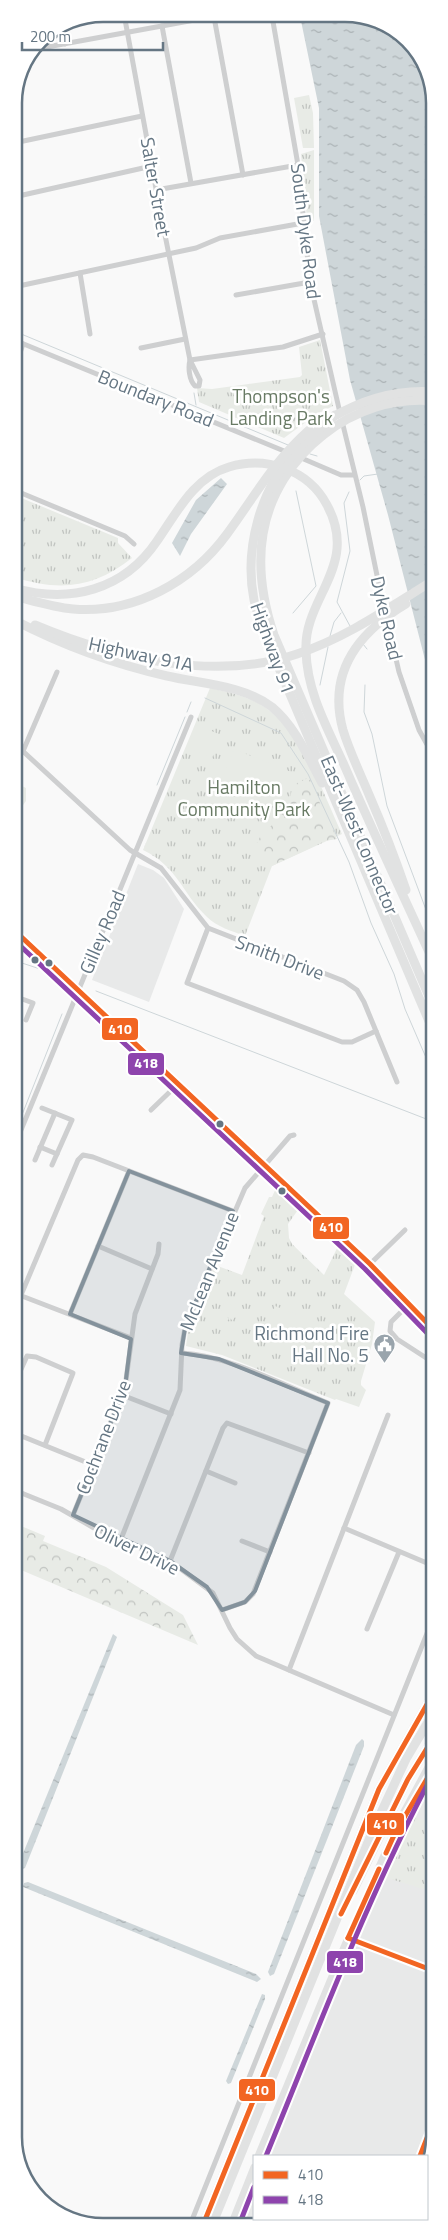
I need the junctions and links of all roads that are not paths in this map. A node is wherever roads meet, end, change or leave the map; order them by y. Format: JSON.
{"nodes":[{"id":1,"x":125,"y":22,"type":"edge"},
{"id":2,"x":185,"y":22,"type":"edge"},
{"id":3,"x":215,"y":22,"type":"edge"},
{"id":4,"x":273,"y":22,"type":"edge"},
{"id":5,"x":162,"y":26,"type":"junction"},
{"id":6,"x":127,"y":32,"type":"junction"},
{"id":7,"x":63,"y":33,"type":"edge"},
{"id":8,"x":65,"y":44,"type":"junction"},
{"id":9,"x":46,"y":47,"type":"edge"},
{"id":10,"x":142,"y":116,"type":"junction"},
{"id":11,"x":23,"y":141,"type":"edge"},
{"id":12,"x":298,"y":165,"type":"junction"},
{"id":13,"x":152,"y":166,"type":"junction"},
{"id":14,"x":243,"y":175,"type":"junction"},
{"id":15,"x":191,"y":183,"type":"junction"},
{"id":16,"x":156,"y":190,"type":"junction"},
{"id":17,"x":23,"y":194,"type":"edge"},
{"id":18,"x":303,"y":223,"type":"junction"},
{"id":19,"x":168,"y":254,"type":"junction"},
{"id":20,"x":80,"y":273,"type":"junction"},
{"id":21,"x":310,"y":282,"type":"junction"},
{"id":22,"x":23,"y":285,"type":"edge"},
{"id":23,"x":236,"y":295,"type":"dead end"},
{"id":24,"x":90,"y":334,"type":"dead end"},
{"id":25,"x":323,"y":334,"type":"junction"},
{"id":26,"x":185,"y":339,"type":"junction"},
{"id":27,"x":24,"y":344,"type":"edge"},
{"id":28,"x":141,"y":348,"type":"dead end"},
{"id":29,"x":426,"y":392,"type":"edge"},
{"id":30,"x":426,"y":402,"type":"edge"},
{"id":31,"x":335,"y":415,"type":"junction"},
{"id":32,"x":354,"y":475,"type":"junction"},
{"id":33,"x":272,"y":493,"type":"junction"},
{"id":34,"x":23,"y":494,"type":"edge"},
{"id":35,"x":134,"y":544,"type":"dead end"},
{"id":36,"x":426,"y":585,"type":"edge"},
{"id":37,"x":23,"y":589,"type":"edge"},
{"id":38,"x":426,"y":592,"type":"edge"},
{"id":39,"x":23,"y":598,"type":"edge"},
{"id":40,"x":23,"y":618,"type":"edge"},
{"id":41,"x":23,"y":624,"type":"edge"},
{"id":42,"x":286,"y":663,"type":"joint"},
{"id":43,"x":57,"y":672,"type":"dead end"},
{"id":44,"x":191,"y":717,"type":"dead end"},
{"id":45,"x":426,"y":743,"type":"edge"},
{"id":46,"x":23,"y":751,"type":"joint"},
{"id":47,"x":135,"y":854,"type":"junction"},
{"id":48,"x":363,"y":866,"type":"junction"},
{"id":49,"x":208,"y":928,"type":"junction"},
{"id":50,"x":422,"y":937,"type":"junction"},
{"id":51,"x":24,"y":939,"type":"joint"},
{"id":52,"x":23,"y":942,"type":"edge"},
{"id":53,"x":426,"y":946,"type":"edge"},
{"id":54,"x":426,"y":989,"type":"edge"},
{"id":55,"x":78,"y":990,"type":"junction"},
{"id":56,"x":23,"y":999,"type":"edge"},
{"id":57,"x":426,"y":1014,"type":"edge"},
{"id":58,"x":26,"y":1020,"type":"dead end"},
{"id":59,"x":376,"y":1031,"type":"junction"},
{"id":60,"x":397,"y":1082,"type":"dead end"},
{"id":61,"x":178,"y":1084,"type":"junction"},
{"id":62,"x":42,"y":1108,"type":"dead end"},
{"id":63,"x":151,"y":1110,"type":"dead end"},
{"id":64,"x":55,"y":1113,"type":"junction"},
{"id":65,"x":22,"y":1126,"type":"edge"},
{"id":66,"x":294,"y":1135,"type":"dead end"},
{"id":67,"x":40,"y":1147,"type":"junction"},
{"id":68,"x":57,"y":1154,"type":"junction"},
{"id":69,"x":35,"y":1160,"type":"dead end"},
{"id":70,"x":52,"y":1165,"type":"dead end"},
{"id":71,"x":264,"y":1165,"type":"junction"},
{"id":72,"x":129,"y":1171,"type":"junction"},
{"id":73,"x":233,"y":1211,"type":"junction"},
{"id":74,"x":406,"y":1230,"type":"dead end"},
{"id":75,"x":159,"y":1244,"type":"dead end"},
{"id":76,"x":98,"y":1246,"type":"junction"},
{"id":77,"x":370,"y":1264,"type":"junction"},
{"id":78,"x":152,"y":1269,"type":"junction"},
{"id":79,"x":22,"y":1292,"type":"edge"},
{"id":80,"x":22,"y":1296,"type":"edge"},
{"id":81,"x":409,"y":1304,"type":"junction"},
{"id":82,"x":70,"y":1314,"type":"junction"},
{"id":83,"x":426,"y":1322,"type":"edge"},
{"id":84,"x":131,"y":1338,"type":"junction"},
{"id":85,"x":182,"y":1353,"type":"junction"},
{"id":86,"x":426,"y":1358,"type":"edge"},
{"id":87,"x":22,"y":1366,"type":"edge"},
{"id":88,"x":122,"y":1395,"type":"junction"},
{"id":89,"x":171,"y":1414,"type":"junction"},
{"id":90,"x":388,"y":1416,"type":"dead end"},
{"id":91,"x":22,"y":1436,"type":"edge"},
{"id":92,"x":45,"y":1445,"type":"junction"},
{"id":93,"x":309,"y":1453,"type":"junction"},
{"id":94,"x":93,"y":1465,"type":"junction"},
{"id":95,"x":206,"y":1471,"type":"junction"},
{"id":96,"x":235,"y":1483,"type":"dead end"},
{"id":97,"x":22,"y":1494,"type":"edge"},
{"id":98,"x":73,"y":1515,"type":"junction"},
{"id":99,"x":344,"y":1528,"type":"junction"},
{"id":100,"x":121,"y":1539,"type":"junction"},
{"id":101,"x":242,"y":1541,"type":"dead end"},
{"id":102,"x":270,"y":1552,"type":"junction"},
{"id":103,"x":399,"y":1552,"type":"junction"},
{"id":104,"x":170,"y":1561,"type":"junction"},
{"id":105,"x":426,"y":1563,"type":"edge"},
{"id":106,"x":222,"y":1610,"type":"junction"},
{"id":107,"x":367,"y":1629,"type":"dead end"},
{"id":108,"x":426,"y":1636,"type":"edge"},
{"id":109,"x":289,"y":1670,"type":"junction"},
{"id":110,"x":426,"y":1706,"type":"edge"},
{"id":111,"x":394,"y":1714,"type":"junction"},
{"id":112,"x":426,"y":1725,"type":"edge"},
{"id":113,"x":426,"y":1749,"type":"edge"},
{"id":114,"x":426,"y":1770,"type":"edge"},
{"id":115,"x":426,"y":1782,"type":"edge"},
{"id":116,"x":395,"y":1833,"type":"junction"},
{"id":117,"x":333,"y":1928,"type":"junction"},
{"id":118,"x":348,"y":1938,"type":"junction"},
{"id":119,"x":426,"y":1969,"type":"edge"},
{"id":120,"x":425,"y":2142,"type":"edge"},
{"id":121,"x":258,"y":2155,"type":"edge"},
{"id":122,"x":420,"y":2155,"type":"edge"},
{"id":123,"x":253,"y":2170,"type":"edge"},
{"id":124,"x":193,"y":2218,"type":"edge"},
{"id":125,"x":206,"y":2218,"type":"edge"},
{"id":126,"x":215,"y":2218,"type":"edge"},
{"id":127,"x":236,"y":2218,"type":"edge"}],
"edges":[{"from":1,"to":6,"type":"street","name":"Salter Street"},
{"from":2,"to":5,"type":"street"},
{"from":3,"to":14,"type":"street"},
{"from":4,"to":12,"type":"street","name":"South Dyke Road"},
{"from":5,"to":6,"type":"street"},
{"from":5,"to":15,"type":"street"},
{"from":6,"to":8,"type":"street"},
{"from":6,"to":10,"type":"street","name":"Salter Street"},
{"from":7,"to":8,"type":"street"},
{"from":8,"to":9,"type":"street"},
{"from":10,"to":11,"type":"street"},
{"from":10,"to":13,"type":"street","name":"Salter Street"},
{"from":12,"to":14,"type":"street"},
{"from":12,"to":18,"type":"street","name":"South Dyke Road"},
{"from":13,"to":16,"type":"street","name":"Salter Street"},
{"from":13,"to":17,"type":"street"},
{"from":14,"to":15,"type":"street"},
{"from":15,"to":16,"type":"street"},
{"from":16,"to":19,"type":"street","name":"Salter Street"},
{"from":18,"to":19,"type":"street"},
{"from":18,"to":21,"type":"street","name":"South Dyke Road"},
{"from":19,"to":20,"type":"street"},
{"from":19,"to":26,"type":"street","name":"Salter Street"},
{"from":20,"to":22,"type":"street"},
{"from":20,"to":24,"type":"street"},
{"from":21,"to":23,"type":"street"},
{"from":21,"to":25,"type":"street","name":"South Dyke Road"},
{"from":25,"to":26,"type":"street","name":"Salter Street"},
{"from":25,"to":32,"type":"street","name":"South Dyke Road"},
{"from":26,"to":28,"type":"street"},
{"from":27,"to":32,"type":"street","name":"Boundary Road"},
{"from":29,"to":31,"type":"highway"},
{"from":30,"to":33,"type":"highway","name":"Highway 91"},
{"from":31,"to":33,"type":"highway","name":"Highway 91"},
{"from":31,"to":39,"type":"highway","name":"Highway 91A"},
{"from":32,"to":45,"type":"street","name":"Dyke Road"},
{"from":33,"to":42,"type":"highway","name":"Highway 91"},
{"from":33,"to":48,"type":"highway","name":"Highway 91"},
{"from":34,"to":35,"type":"street"},
{"from":36,"to":40,"type":"highway","name":"Highway 91A"},
{"from":37,"to":50,"type":"highway"},
{"from":38,"to":50,"type":"highway"},
{"from":41,"to":48,"type":"highway"},
{"from":42,"to":54,"type":"highway","name":"East-West Connector"},
{"from":43,"to":46,"type":"street"},
{"from":44,"to":47,"type":"street","name":"Gilley Road"},
{"from":46,"to":47,"type":"street"},
{"from":47,"to":49,"type":"street"},
{"from":47,"to":55,"type":"street","name":"Gilley Road"},
{"from":48,"to":57,"type":"highway","name":"East-West Connector"},
{"from":49,"to":59,"type":"street","name":"Smith Drive"},
{"from":49,"to":59,"type":"street"},
{"from":50,"to":53,"type":"highway"},
{"from":51,"to":52,"type":"street"},
{"from":51,"to":55,"type":"main road"},
{"from":55,"to":61,"type":"main road"},
{"from":55,"to":65,"type":"street","name":"Gilley Road"},
{"from":56,"to":58,"type":"street"},
{"from":59,"to":60,"type":"street","name":"Smith Drive"},
{"from":61,"to":63,"type":"street"},
{"from":61,"to":71,"type":"main road"},
{"from":62,"to":64,"type":"street"},
{"from":64,"to":67,"type":"street"},
{"from":64,"to":68,"type":"street"},
{"from":66,"to":71,"type":"street","name":"McLean Avenue"},
{"from":67,"to":68,"type":"street"},
{"from":67,"to":69,"type":"street"},
{"from":68,"to":70,"type":"street"},
{"from":71,"to":73,"type":"street","name":"McLean Avenue"},
{"from":71,"to":77,"type":"main road"},
{"from":72,"to":73,"type":"street"},
{"from":72,"to":76,"type":"street"},
{"from":72,"to":79,"type":"street"},
{"from":73,"to":85,"type":"street","name":"McLean Avenue"},
{"from":74,"to":77,"type":"street"},
{"from":75,"to":78,"type":"street","name":"Cochrane Drive"},
{"from":76,"to":78,"type":"street"},
{"from":76,"to":82,"type":"street"},
{"from":77,"to":81,"type":"main road"},
{"from":78,"to":84,"type":"street","name":"Cochrane Drive"},
{"from":80,"to":82,"type":"street"},
{"from":81,"to":83,"type":"main road"},
{"from":81,"to":86,"type":"street"},
{"from":82,"to":84,"type":"street"},
{"from":84,"to":88,"type":"street","name":"Cochrane Drive"},
{"from":85,"to":89,"type":"street","name":"McLean Avenue"},
{"from":85,"to":93,"type":"street"},
{"from":87,"to":92,"type":"street"},
{"from":88,"to":89,"type":"street"},
{"from":88,"to":94,"type":"street","name":"Cochrane Drive"},
{"from":89,"to":100,"type":"street","name":"McLean Avenue"},
{"from":90,"to":99,"type":"street"},
{"from":91,"to":92,"type":"street"},
{"from":92,"to":94,"type":"street"},
{"from":93,"to":95,"type":"street"},
{"from":93,"to":102,"type":"street"},
{"from":94,"to":98,"type":"street","name":"Cochrane Drive"},
{"from":95,"to":96,"type":"street"},
{"from":95,"to":104,"type":"street"},
{"from":97,"to":98,"type":"street","name":"Oliver Drive"},
{"from":98,"to":100,"type":"street","name":"Oliver Drive"},
{"from":99,"to":103,"type":"street"},
{"from":99,"to":109,"type":"street"},
{"from":100,"to":104,"type":"street","name":"Oliver Drive"},
{"from":101,"to":102,"type":"street"},
{"from":102,"to":106,"type":"street"},
{"from":103,"to":105,"type":"street"},
{"from":103,"to":107,"type":"street"},
{"from":104,"to":106,"type":"street","name":"Oliver Drive"},
{"from":106,"to":109,"type":"street","name":"Oliver Drive"},
{"from":108,"to":111,"type":"street"},
{"from":109,"to":111,"type":"street","name":"Oliver Drive"},
{"from":110,"to":125,"type":"highway"},
{"from":111,"to":124,"type":"street"},
{"from":112,"to":117,"type":"highway"},
{"from":113,"to":117,"type":"highway"},
{"from":114,"to":116,"type":"main road"},
{"from":115,"to":116,"type":"main road"},
{"from":116,"to":118,"type":"main road"},
{"from":117,"to":126,"type":"highway"},
{"from":118,"to":119,"type":"street"},
{"from":118,"to":121,"type":"main road"},
{"from":120,"to":122,"type":"street"},
{"from":123,"to":127,"type":"main road"}]}
